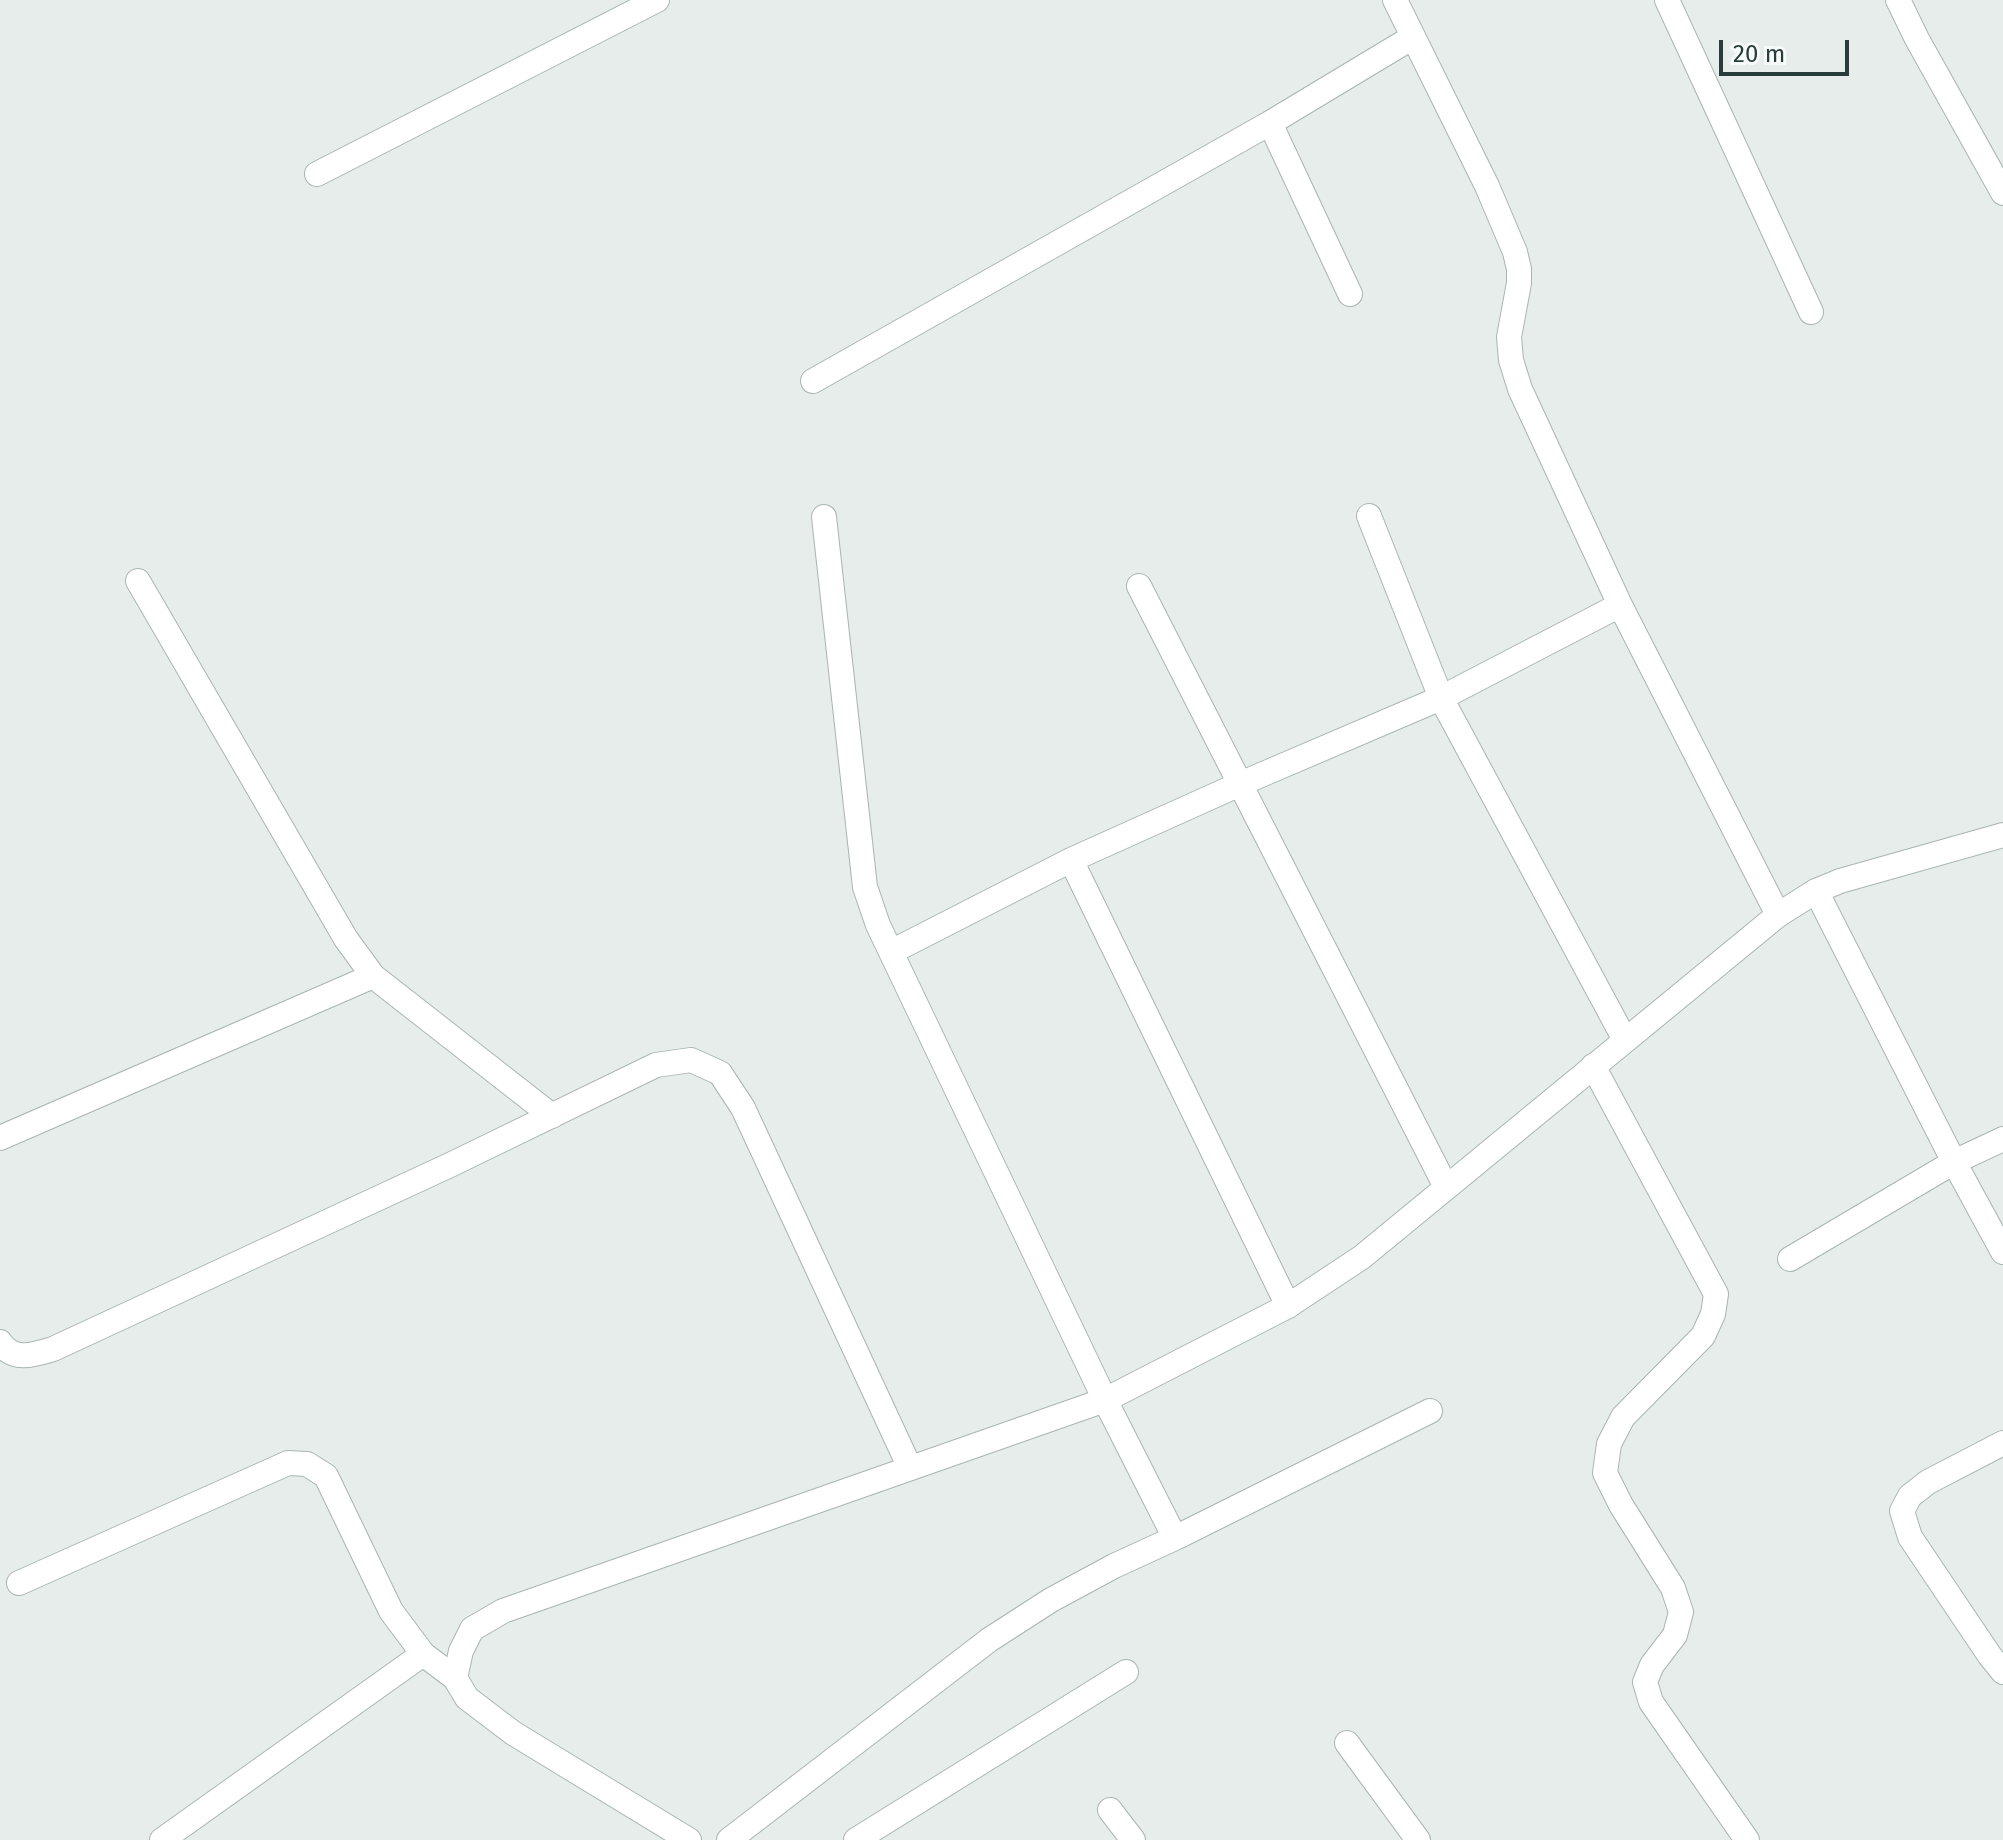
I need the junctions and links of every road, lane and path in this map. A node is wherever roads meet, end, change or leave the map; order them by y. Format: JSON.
{"nodes":[{"id":1,"x":657,"y":0,"type":"edge"},
{"id":2,"x":1395,"y":0,"type":"edge"},
{"id":3,"x":1667,"y":0,"type":"edge"},
{"id":4,"x":1898,"y":0,"type":"edge"},
{"id":5,"x":1413,"y":37,"type":"junction"},
{"id":6,"x":1270,"y":123,"type":"junction"},
{"id":7,"x":317,"y":174,"type":"dead end"},
{"id":8,"x":2003,"y":193,"type":"edge"},
{"id":9,"x":1350,"y":294,"type":"dead end"},
{"id":10,"x":1811,"y":312,"type":"dead end"},
{"id":11,"x":813,"y":381,"type":"dead end"},
{"id":12,"x":1369,"y":516,"type":"dead end"},
{"id":13,"x":824,"y":517,"type":"dead end"},
{"id":14,"x":138,"y":581,"type":"dead end"},
{"id":15,"x":1139,"y":586,"type":"dead end"},
{"id":16,"x":1620,"y":605,"type":"junction"},
{"id":17,"x":1441,"y":698,"type":"junction"},
{"id":18,"x":1240,"y":784,"type":"junction"},
{"id":19,"x":2003,"y":835,"type":"edge"},
{"id":20,"x":1071,"y":860,"type":"junction"},
{"id":21,"x":1816,"y":891,"type":"junction"},
{"id":22,"x":1778,"y":915,"type":"junction"},
{"id":23,"x":891,"y":952,"type":"junction"},
{"id":24,"x":373,"y":976,"type":"junction"},
{"id":25,"x":1625,"y":1040,"type":"junction"},
{"id":26,"x":1593,"y":1066,"type":"junction"},
{"id":27,"x":552,"y":1116,"type":"junction"},
{"id":28,"x":0,"y":1138,"type":"edge"},
{"id":29,"x":2003,"y":1139,"type":"edge"},
{"id":30,"x":1954,"y":1162,"type":"junction"},
{"id":31,"x":1446,"y":1187,"type":"junction"},
{"id":32,"x":2003,"y":1252,"type":"edge"},
{"id":33,"x":1790,"y":1259,"type":"dead end"},
{"id":34,"x":1288,"y":1306,"type":"junction"},
{"id":35,"x":0,"y":1342,"type":"edge"},
{"id":36,"x":1105,"y":1400,"type":"junction"},
{"id":37,"x":1430,"y":1411,"type":"dead end"},
{"id":38,"x":2003,"y":1443,"type":"edge"},
{"id":39,"x":910,"y":1468,"type":"junction"},
{"id":40,"x":1175,"y":1538,"type":"junction"},
{"id":41,"x":19,"y":1583,"type":"dead end"},
{"id":42,"x":423,"y":1654,"type":"junction"},
{"id":43,"x":1126,"y":1672,"type":"dead end"},
{"id":44,"x":2003,"y":1672,"type":"edge"},
{"id":45,"x":455,"y":1678,"type":"junction"},
{"id":46,"x":1347,"y":1743,"type":"dead end"},
{"id":47,"x":1110,"y":1810,"type":"dead end"},
{"id":48,"x":162,"y":1840,"type":"edge"},
{"id":49,"x":689,"y":1840,"type":"edge"},
{"id":50,"x":729,"y":1840,"type":"edge"},
{"id":51,"x":856,"y":1840,"type":"edge"},
{"id":52,"x":1133,"y":1840,"type":"edge"},
{"id":53,"x":1418,"y":1840,"type":"edge"},
{"id":54,"x":1747,"y":1840,"type":"edge"}],
"edges":[{"from":1,"to":7,"type":"street"},
{"from":2,"to":5,"type":"street"},
{"from":3,"to":10,"type":"street"},
{"from":4,"to":8,"type":"street"},
{"from":5,"to":6,"type":"street"},
{"from":5,"to":16,"type":"street"},
{"from":6,"to":9,"type":"street"},
{"from":6,"to":11,"type":"street"},
{"from":12,"to":17,"type":"street"},
{"from":13,"to":23,"type":"street"},
{"from":14,"to":24,"type":"street"},
{"from":15,"to":18,"type":"street"},
{"from":16,"to":17,"type":"street"},
{"from":16,"to":22,"type":"street"},
{"from":17,"to":18,"type":"street"},
{"from":17,"to":25,"type":"street"},
{"from":18,"to":20,"type":"street"},
{"from":18,"to":31,"type":"street"},
{"from":19,"to":21,"type":"street"},
{"from":20,"to":23,"type":"street"},
{"from":20,"to":34,"type":"street"},
{"from":21,"to":22,"type":"street"},
{"from":21,"to":30,"type":"street"},
{"from":22,"to":25,"type":"street"},
{"from":23,"to":36,"type":"street"},
{"from":24,"to":27,"type":"street"},
{"from":24,"to":28,"type":"street"},
{"from":25,"to":26,"type":"street"},
{"from":26,"to":31,"type":"street"},
{"from":26,"to":54,"type":"street"},
{"from":27,"to":35,"type":"street"},
{"from":27,"to":39,"type":"street"},
{"from":29,"to":30,"type":"street"},
{"from":30,"to":32,"type":"street"},
{"from":30,"to":33,"type":"street"},
{"from":31,"to":34,"type":"street"},
{"from":34,"to":36,"type":"street"},
{"from":36,"to":39,"type":"street"},
{"from":36,"to":40,"type":"street"},
{"from":37,"to":40,"type":"street"},
{"from":38,"to":44,"type":"street"},
{"from":39,"to":45,"type":"street"},
{"from":40,"to":50,"type":"street"},
{"from":41,"to":42,"type":"street"},
{"from":42,"to":45,"type":"street"},
{"from":42,"to":48,"type":"street"},
{"from":43,"to":51,"type":"street"},
{"from":45,"to":49,"type":"street"},
{"from":46,"to":53,"type":"street"},
{"from":47,"to":52,"type":"street"}]}
